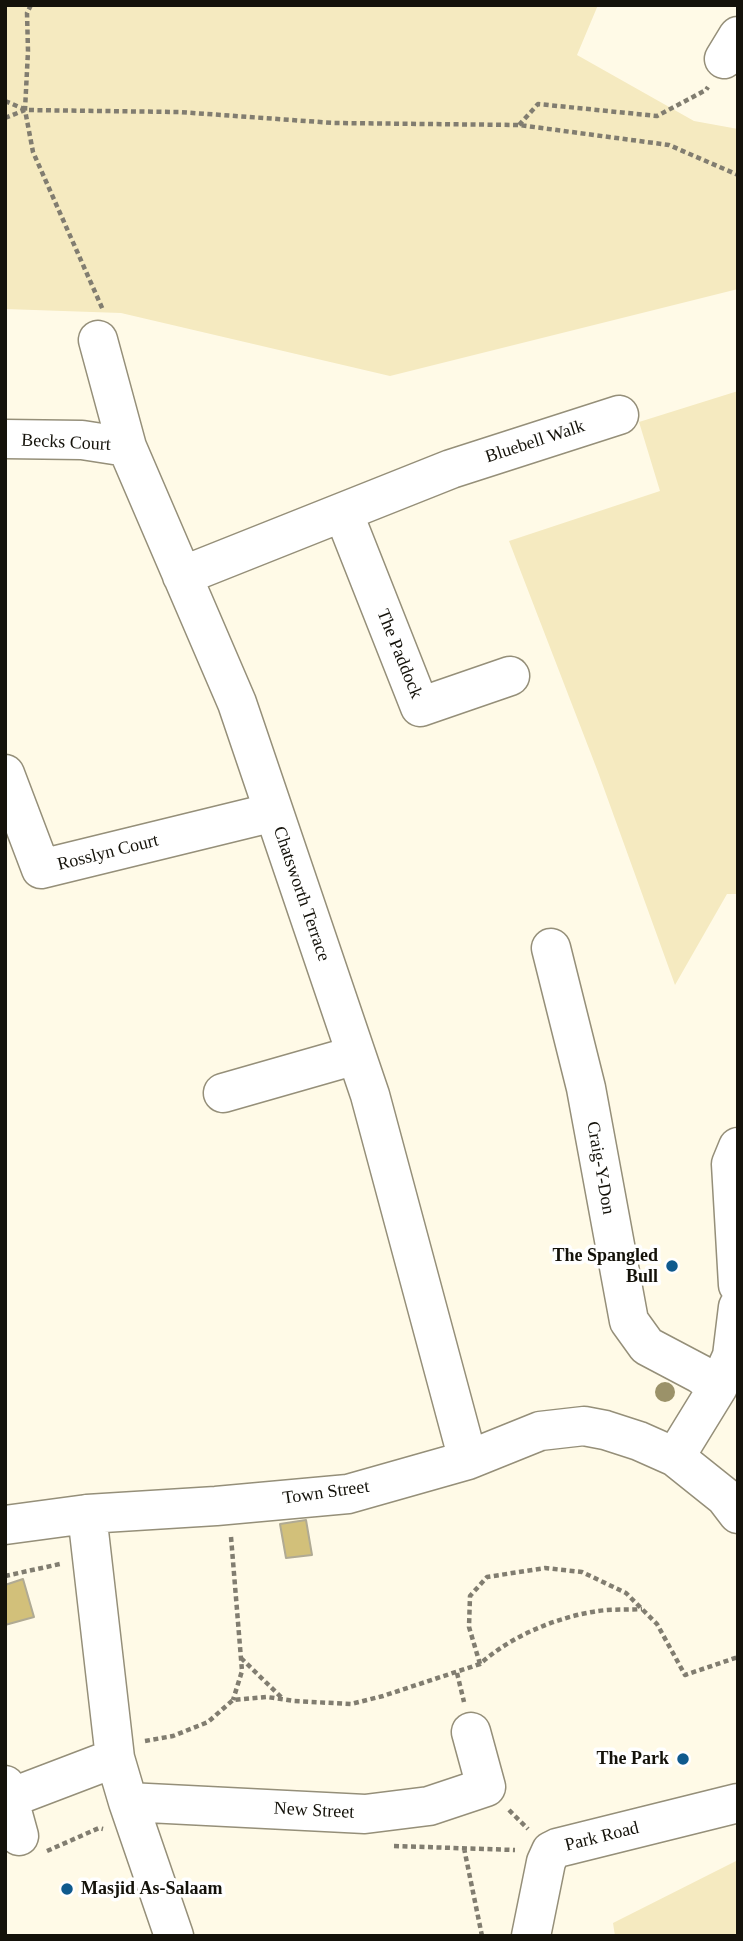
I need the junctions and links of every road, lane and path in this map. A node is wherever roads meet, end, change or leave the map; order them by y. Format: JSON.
{"nodes":[{"id":1,"x":31,"y":5,"type":"edge"},
{"id":2,"x":731,"y":48,"type":"edge"},
{"id":3,"x":5,"y":101,"type":"edge"},
{"id":4,"x":25,"y":110,"type":"junction"},
{"id":5,"x":5,"y":118,"type":"edge"},
{"id":6,"x":519,"y":125,"type":"junction"},
{"id":7,"x":738,"y":175,"type":"edge"},
{"id":8,"x":98,"y":340,"type":"joint"},
{"id":9,"x":619,"y":415,"type":"dead end"},
{"id":10,"x":5,"y":439,"type":"edge"},
{"id":11,"x":127,"y":447,"type":"junction"},
{"id":12,"x":343,"y":512,"type":"junction"},
{"id":13,"x":182,"y":576,"type":"junction"},
{"id":14,"x":510,"y":676,"type":"dead end"},
{"id":15,"x":5,"y":774,"type":"edge"},
{"id":16,"x":274,"y":812,"type":"junction"},
{"id":17,"x":551,"y":948,"type":"dead end"},
{"id":18,"x":356,"y":1055,"type":"junction"},
{"id":19,"x":223,"y":1093,"type":"dead end"},
{"id":20,"x":738,"y":1147,"type":"edge"},
{"id":21,"x":738,"y":1285,"type":"edge"},
{"id":22,"x":738,"y":1307,"type":"edge"},
{"id":23,"x":718,"y":1387,"type":"junction"},
{"id":24,"x":675,"y":1457,"type":"junction"},
{"id":25,"x":468,"y":1460,"type":"junction"},
{"id":26,"x":229,"y":1505,"type":"junction"},
{"id":27,"x":87,"y":1514,"type":"junction"},
{"id":28,"x":738,"y":1514,"type":"edge"},
{"id":29,"x":5,"y":1525,"type":"edge"},
{"id":30,"x":55,"y":1566,"type":"dead end"},
{"id":31,"x":5,"y":1576,"type":"edge"},
{"id":32,"x":642,"y":1609,"type":"junction"},
{"id":33,"x":240,"y":1657,"type":"junction"},
{"id":34,"x":738,"y":1657,"type":"edge"},
{"id":35,"x":480,"y":1664,"type":"junction"},
{"id":36,"x":284,"y":1699,"type":"junction"},
{"id":37,"x":233,"y":1700,"type":"junction"},
{"id":38,"x":471,"y":1732,"type":"dead end"},
{"id":39,"x":115,"y":1758,"type":"junction"},
{"id":40,"x":486,"y":1787,"type":"junction"},
{"id":41,"x":7,"y":1791,"type":"edge"},
{"id":42,"x":128,"y":1802,"type":"junction"},
{"id":43,"x":738,"y":1803,"type":"edge"},
{"id":44,"x":19,"y":1836,"type":"dead end"},
{"id":45,"x":464,"y":1848,"type":"dead end"},
{"id":46,"x":551,"y":1851,"type":"junction"},
{"id":47,"x":174,"y":1936,"type":"edge"},
{"id":48,"x":482,"y":1936,"type":"edge"},
{"id":49,"x":531,"y":1936,"type":"edge"}],
"edges":[{"from":1,"to":4,"type":"path"},
{"from":2,"to":6,"type":"path"},
{"from":3,"to":4,"type":"path"},
{"from":4,"to":5,"type":"path"},
{"from":4,"to":6,"type":"path"},
{"from":4,"to":8,"type":"path"},
{"from":6,"to":7,"type":"path"},
{"from":8,"to":11,"type":"street","name":"Chatsworth Terrace"},
{"from":9,"to":12,"type":"street","name":"Bluebell Walk"},
{"from":10,"to":11,"type":"street","name":"Becks Court"},
{"from":11,"to":13,"type":"street","name":"Chatsworth Terrace"},
{"from":12,"to":13,"type":"street"},
{"from":12,"to":14,"type":"street","name":"The Paddock"},
{"from":13,"to":16,"type":"street","name":"Chatsworth Terrace"},
{"from":15,"to":16,"type":"street","name":"Rosslyn Court"},
{"from":16,"to":18,"type":"street","name":"Chatsworth Terrace"},
{"from":17,"to":23,"type":"street","name":"Craig-Y-Don"},
{"from":18,"to":19,"type":"street"},
{"from":18,"to":25,"type":"street","name":"Chatsworth Terrace"},
{"from":20,"to":21,"type":"street"},
{"from":22,"to":23,"type":"street"},
{"from":23,"to":24,"type":"street"},
{"from":24,"to":25,"type":"street","name":"Town Street"},
{"from":24,"to":28,"type":"street","name":"Town Street"},
{"from":25,"to":26,"type":"street","name":"Town Street"},
{"from":26,"to":27,"type":"street","name":"Town Street"},
{"from":26,"to":33,"type":"path"},
{"from":27,"to":29,"type":"street","name":"Town Street"},
{"from":27,"to":39,"type":"street"},
{"from":30,"to":31,"type":"path"},
{"from":32,"to":34,"type":"path"},
{"from":32,"to":35,"type":"path"},
{"from":32,"to":35,"type":"path"},
{"from":33,"to":36,"type":"path"},
{"from":33,"to":37,"type":"path"},
{"from":35,"to":36,"type":"path"},
{"from":36,"to":37,"type":"path"},
{"from":37,"to":39,"type":"path"},
{"from":38,"to":40,"type":"street"},
{"from":39,"to":41,"type":"street"},
{"from":39,"to":42,"type":"street"},
{"from":40,"to":42,"type":"street","name":"New Street"},
{"from":40,"to":46,"type":"path"},
{"from":41,"to":44,"type":"street"},
{"from":42,"to":47,"type":"street"},
{"from":43,"to":46,"type":"street","name":"Park Road"},
{"from":45,"to":48,"type":"path"},
{"from":46,"to":49,"type":"street","name":"Park Road"}]}
